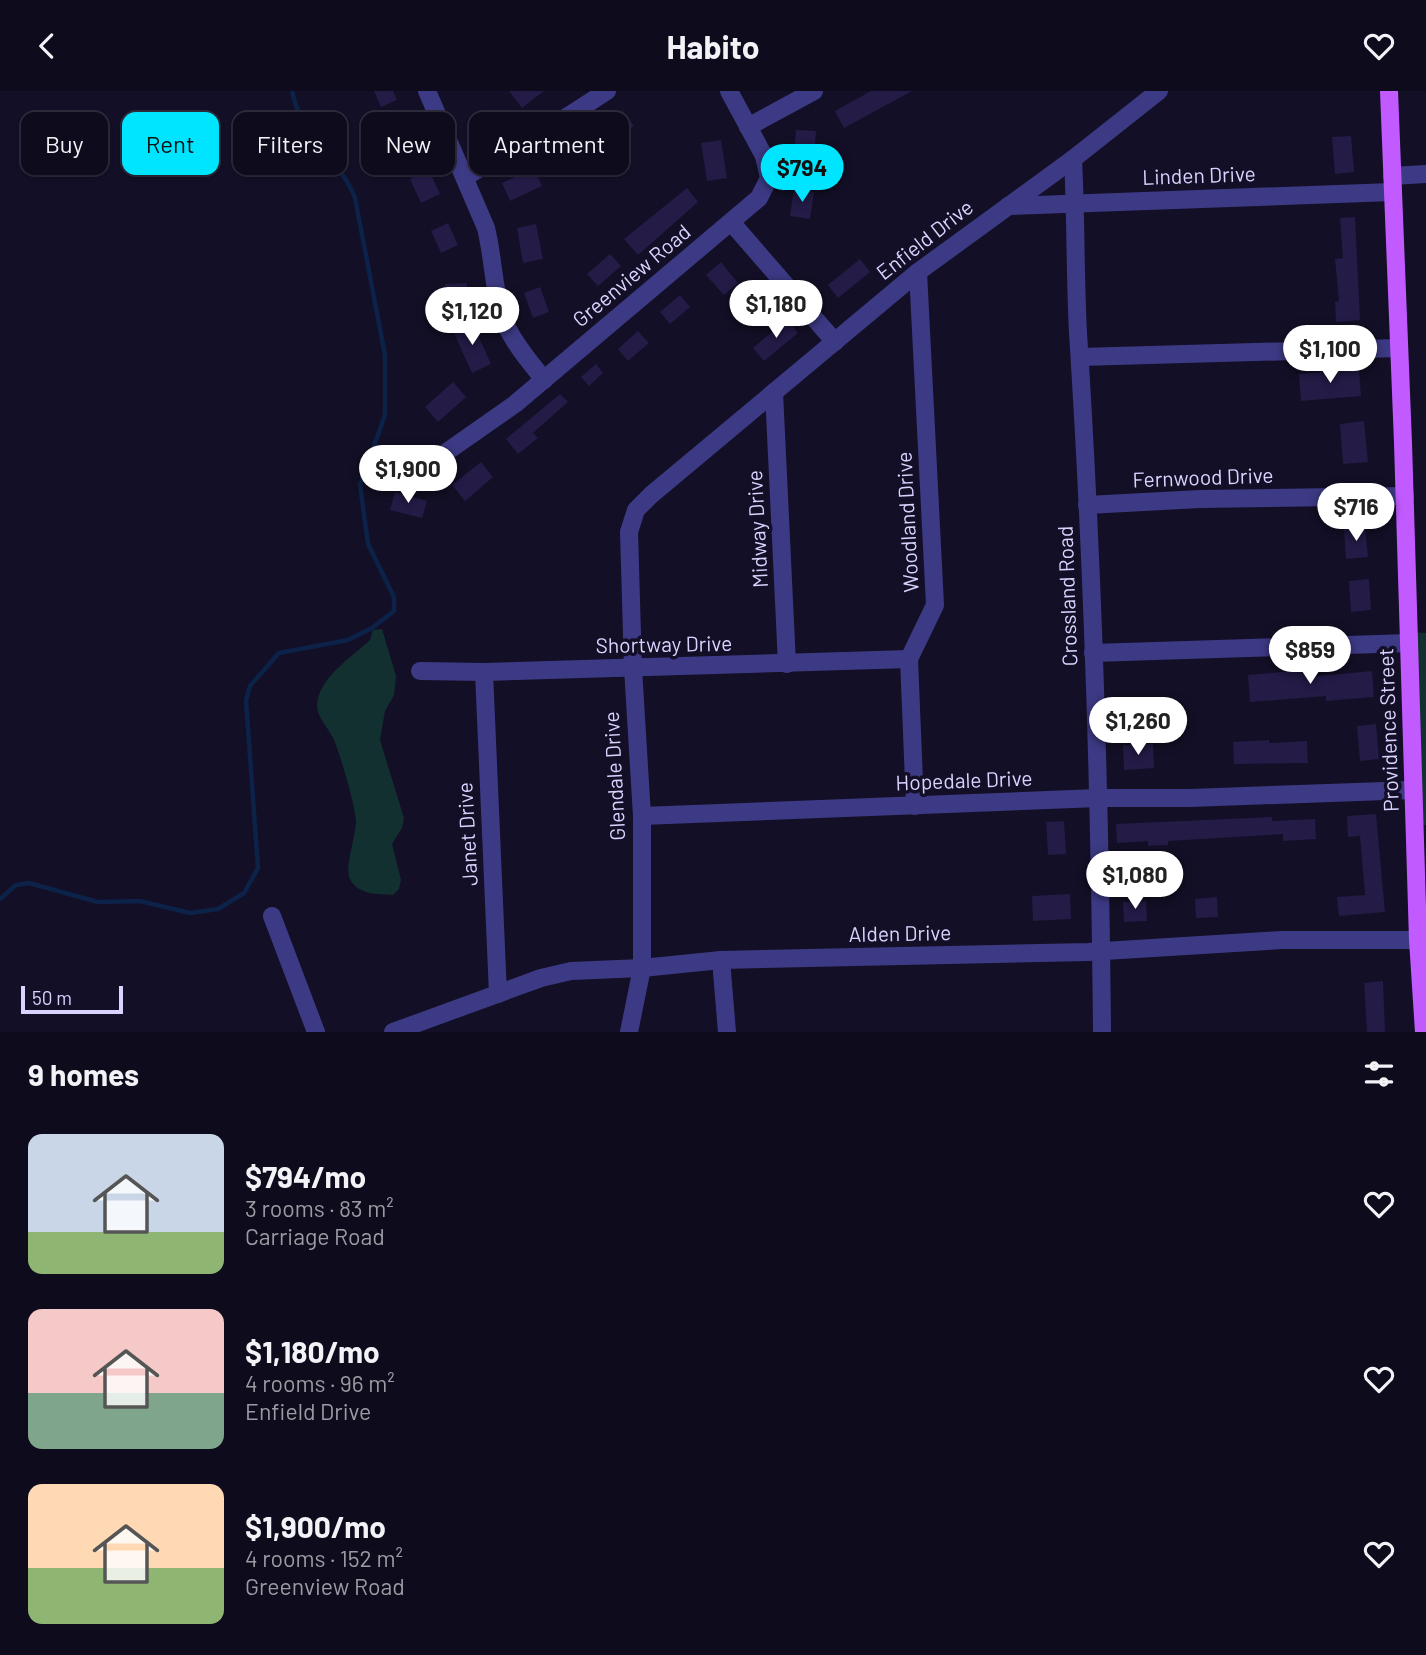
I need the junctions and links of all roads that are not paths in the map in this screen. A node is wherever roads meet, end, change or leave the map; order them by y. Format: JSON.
{"nodes":[{"id":1,"x":427,"y":91,"type":"edge"},
{"id":2,"x":607,"y":91,"type":"edge"},
{"id":3,"x":729,"y":91,"type":"edge"},
{"id":4,"x":814,"y":91,"type":"edge"},
{"id":5,"x":1159,"y":91,"type":"edge"},
{"id":6,"x":1389,"y":91,"type":"edge"},
{"id":7,"x":748,"y":127,"type":"junction"},
{"id":8,"x":1073,"y":159,"type":"junction"},
{"id":9,"x":1426,"y":174,"type":"edge"},
{"id":10,"x":465,"y":177,"type":"junction"},
{"id":11,"x":1392,"y":184,"type":"junction"},
{"id":12,"x":1075,"y":202,"type":"junction"},
{"id":13,"x":1008,"y":206,"type":"junction"},
{"id":14,"x":731,"y":222,"type":"junction"},
{"id":15,"x":918,"y":272,"type":"junction"},
{"id":16,"x":835,"y":342,"type":"junction"},
{"id":17,"x":1399,"y":348,"type":"junction"},
{"id":18,"x":1080,"y":357,"type":"junction"},
{"id":19,"x":544,"y":380,"type":"junction"},
{"id":20,"x":774,"y":392,"type":"junction"},
{"id":21,"x":428,"y":465,"type":"dead end"},
{"id":22,"x":1405,"y":496,"type":"junction"},
{"id":23,"x":1087,"y":505,"type":"junction"},
{"id":24,"x":633,"y":516,"type":"joint"},
{"id":25,"x":1409,"y":643,"type":"junction"},
{"id":26,"x":1093,"y":653,"type":"junction"},
{"id":27,"x":909,"y":659,"type":"junction"},
{"id":28,"x":787,"y":664,"type":"junction"},
{"id":29,"x":633,"y":668,"type":"junction"},
{"id":30,"x":420,"y":671,"type":"dead end"},
{"id":31,"x":484,"y":672,"type":"junction"},
{"id":32,"x":1413,"y":790,"type":"junction"},
{"id":33,"x":1098,"y":798,"type":"junction"},
{"id":34,"x":915,"y":806,"type":"junction"},
{"id":35,"x":642,"y":816,"type":"junction"},
{"id":36,"x":272,"y":916,"type":"dead end"},
{"id":37,"x":1418,"y":940,"type":"junction"},
{"id":38,"x":1101,"y":950,"type":"junction"},
{"id":39,"x":721,"y":960,"type":"junction"},
{"id":40,"x":642,"y":968,"type":"junction"},
{"id":41,"x":498,"y":994,"type":"junction"},
{"id":42,"x":316,"y":1032,"type":"edge"},
{"id":43,"x":393,"y":1032,"type":"edge"},
{"id":44,"x":629,"y":1032,"type":"edge"},
{"id":45,"x":727,"y":1032,"type":"edge"},
{"id":46,"x":1102,"y":1032,"type":"edge"},
{"id":47,"x":1424,"y":1032,"type":"edge"}],
"edges":[{"from":1,"to":10,"type":"street"},
{"from":2,"to":10,"type":"street"},
{"from":3,"to":7,"type":"street","name":"Greenview Road"},
{"from":4,"to":7,"type":"street"},
{"from":5,"to":8,"type":"street","name":"Enfield Drive"},
{"from":6,"to":11,"type":"main road","name":"Providence Street"},
{"from":7,"to":14,"type":"street","name":"Greenview Road"},
{"from":8,"to":12,"type":"street","name":"Crossland Road"},
{"from":8,"to":13,"type":"street","name":"Enfield Drive"},
{"from":9,"to":11,"type":"street","name":"Linden Drive"},
{"from":10,"to":19,"type":"street"},
{"from":11,"to":12,"type":"street","name":"Linden Drive"},
{"from":11,"to":17,"type":"main road","name":"Providence Street"},
{"from":12,"to":13,"type":"street","name":"Linden Drive"},
{"from":12,"to":18,"type":"street","name":"Crossland Road"},
{"from":13,"to":15,"type":"street","name":"Enfield Drive"},
{"from":14,"to":16,"type":"street"},
{"from":14,"to":19,"type":"street","name":"Greenview Road"},
{"from":15,"to":16,"type":"street","name":"Enfield Drive"},
{"from":15,"to":27,"type":"street","name":"Woodland Drive"},
{"from":16,"to":20,"type":"street","name":"Enfield Drive"},
{"from":17,"to":18,"type":"street"},
{"from":17,"to":22,"type":"main road","name":"Providence Street"},
{"from":18,"to":23,"type":"street","name":"Crossland Road"},
{"from":19,"to":21,"type":"street","name":"Greenview Road"},
{"from":20,"to":24,"type":"street","name":"Enfield Drive"},
{"from":20,"to":28,"type":"street","name":"Midway Drive"},
{"from":22,"to":23,"type":"street","name":"Fernwood Drive"},
{"from":22,"to":25,"type":"main road","name":"Providence Street"},
{"from":23,"to":26,"type":"street","name":"Crossland Road"},
{"from":24,"to":29,"type":"street","name":"Glendale Drive"},
{"from":25,"to":26,"type":"street"},
{"from":25,"to":32,"type":"main road","name":"Providence Street"},
{"from":26,"to":33,"type":"street","name":"Crossland Road"},
{"from":27,"to":28,"type":"street","name":"Shortway Drive"},
{"from":27,"to":34,"type":"street","name":"Woodland Drive"},
{"from":28,"to":29,"type":"street","name":"Shortway Drive"},
{"from":29,"to":31,"type":"street","name":"Shortway Drive"},
{"from":29,"to":35,"type":"street","name":"Glendale Drive"},
{"from":30,"to":31,"type":"street","name":"Shortway Drive"},
{"from":31,"to":41,"type":"street","name":"Janet Drive"},
{"from":32,"to":33,"type":"street","name":"Hopedale Drive"},
{"from":32,"to":37,"type":"main road","name":"Providence Street"},
{"from":33,"to":34,"type":"street","name":"Hopedale Drive"},
{"from":33,"to":38,"type":"street","name":"Crossland Road"},
{"from":34,"to":35,"type":"street","name":"Hopedale Drive"},
{"from":35,"to":40,"type":"street","name":"Glendale Drive"},
{"from":36,"to":42,"type":"street"},
{"from":37,"to":38,"type":"street","name":"Alden Drive"},
{"from":37,"to":47,"type":"main road","name":"Providence Street"},
{"from":38,"to":39,"type":"street","name":"Alden Drive"},
{"from":38,"to":46,"type":"street","name":"Crossland Road"},
{"from":39,"to":40,"type":"street","name":"Alden Drive"},
{"from":39,"to":45,"type":"street"},
{"from":40,"to":41,"type":"street","name":"Alden Drive"},
{"from":40,"to":44,"type":"street","name":"Glendale Drive"},
{"from":41,"to":43,"type":"street","name":"Alden Drive"}]}
